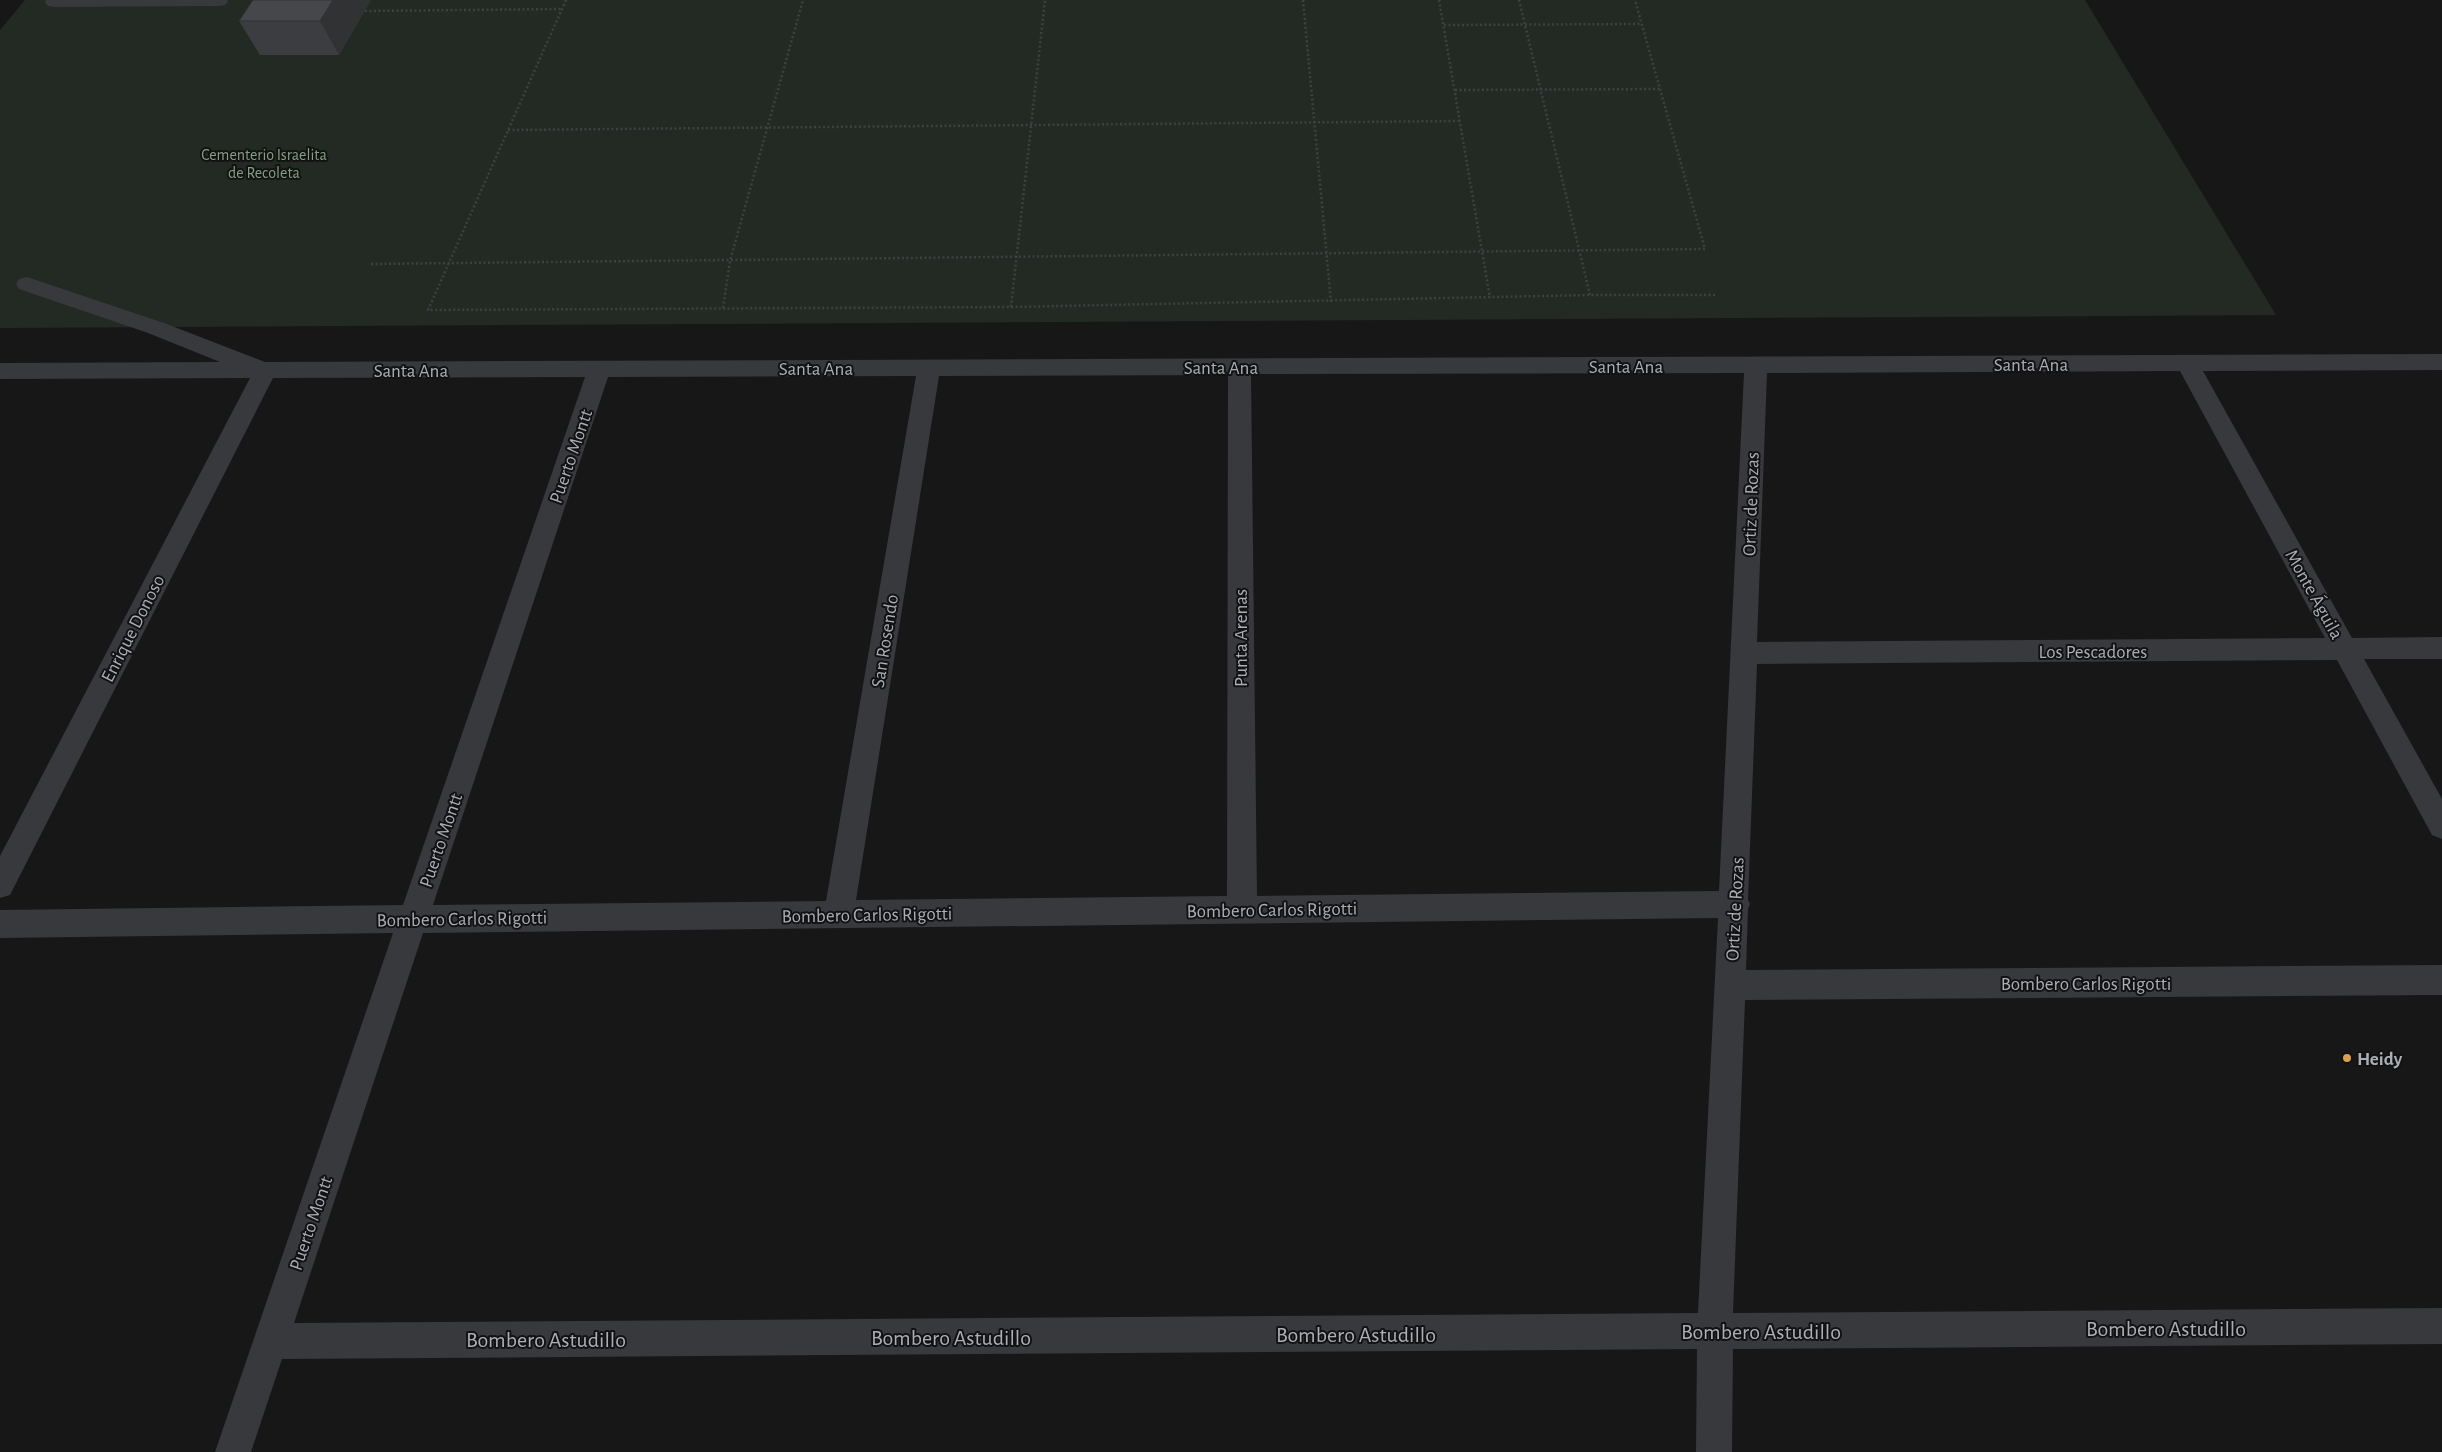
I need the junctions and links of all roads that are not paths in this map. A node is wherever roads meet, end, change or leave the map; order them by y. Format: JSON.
{"nodes":[{"id":1,"x":219,"y":1,"type":"edge"},
{"id":2,"x":54,"y":2,"type":"dead end"},
{"id":3,"x":27,"y":284,"type":"dead end"},
{"id":4,"x":2442,"y":362,"type":"edge"},
{"id":5,"x":2187,"y":363,"type":"junction"},
{"id":6,"x":1756,"y":365,"type":"junction"},
{"id":7,"x":1239,"y":367,"type":"junction"},
{"id":8,"x":929,"y":368,"type":"junction"},
{"id":9,"x":599,"y":369,"type":"junction"},
{"id":10,"x":0,"y":371,"type":"edge"},
{"id":11,"x":265,"y":371,"type":"junction"},
{"id":12,"x":2442,"y":648,"type":"edge"},
{"id":13,"x":2344,"y":649,"type":"junction"},
{"id":14,"x":1744,"y":653,"type":"junction"},
{"id":15,"x":2442,"y":826,"type":"edge"},
{"id":16,"x":0,"y":885,"type":"edge"},
{"id":17,"x":1735,"y":904,"type":"junction"},
{"id":18,"x":1242,"y":910,"type":"junction"},
{"id":19,"x":839,"y":914,"type":"junction"},
{"id":20,"x":414,"y":919,"type":"junction"},
{"id":21,"x":0,"y":924,"type":"edge"},
{"id":22,"x":2442,"y":980,"type":"edge"},
{"id":23,"x":1730,"y":985,"type":"junction"},
{"id":24,"x":2442,"y":1326,"type":"edge"},
{"id":25,"x":1715,"y":1330,"type":"junction"},
{"id":26,"x":270,"y":1342,"type":"junction"},
{"id":27,"x":233,"y":1452,"type":"edge"},
{"id":28,"x":1714,"y":1452,"type":"edge"}],
"edges":[{"from":1,"to":2,"type":"street"},
{"from":3,"to":11,"type":"street"},
{"from":4,"to":5,"type":"street","name":"Santa Ana"},
{"from":5,"to":6,"type":"street","name":"Santa Ana"},
{"from":5,"to":13,"type":"street","name":"Monte Águila"},
{"from":6,"to":7,"type":"street","name":"Santa Ana"},
{"from":6,"to":14,"type":"street","name":"Ortiz de Rozas"},
{"from":7,"to":8,"type":"street","name":"Santa Ana"},
{"from":7,"to":18,"type":"street","name":"Punta Arenas"},
{"from":8,"to":9,"type":"street","name":"Santa Ana"},
{"from":8,"to":19,"type":"street","name":"San Rosendo"},
{"from":9,"to":11,"type":"street","name":"Santa Ana"},
{"from":9,"to":20,"type":"street","name":"Puerto Montt"},
{"from":10,"to":11,"type":"street","name":"Santa Ana"},
{"from":11,"to":16,"type":"street","name":"Enrique Donoso"},
{"from":12,"to":13,"type":"street","name":"Los Pescadores"},
{"from":13,"to":14,"type":"street","name":"Los Pescadores"},
{"from":13,"to":15,"type":"street","name":"Monte Águila"},
{"from":14,"to":17,"type":"street","name":"Ortiz de Rozas"},
{"from":17,"to":18,"type":"street","name":"Bombero Carlos Rigotti"},
{"from":17,"to":23,"type":"street","name":"Ortiz de Rozas"},
{"from":18,"to":19,"type":"street","name":"Bombero Carlos Rigotti"},
{"from":19,"to":20,"type":"street","name":"Bombero Carlos Rigotti"},
{"from":20,"to":21,"type":"street","name":"Bombero Carlos Rigotti"},
{"from":20,"to":26,"type":"street","name":"Puerto Montt"},
{"from":22,"to":23,"type":"street","name":"Bombero Carlos Rigotti"},
{"from":23,"to":25,"type":"street","name":"Ortiz de Rozas"},
{"from":24,"to":25,"type":"street","name":"Bombero Astudillo"},
{"from":25,"to":26,"type":"street","name":"Bombero Astudillo"},
{"from":25,"to":28,"type":"street","name":"Ortiz de Rozas"},
{"from":26,"to":27,"type":"street","name":"Puerto Montt"}]}
